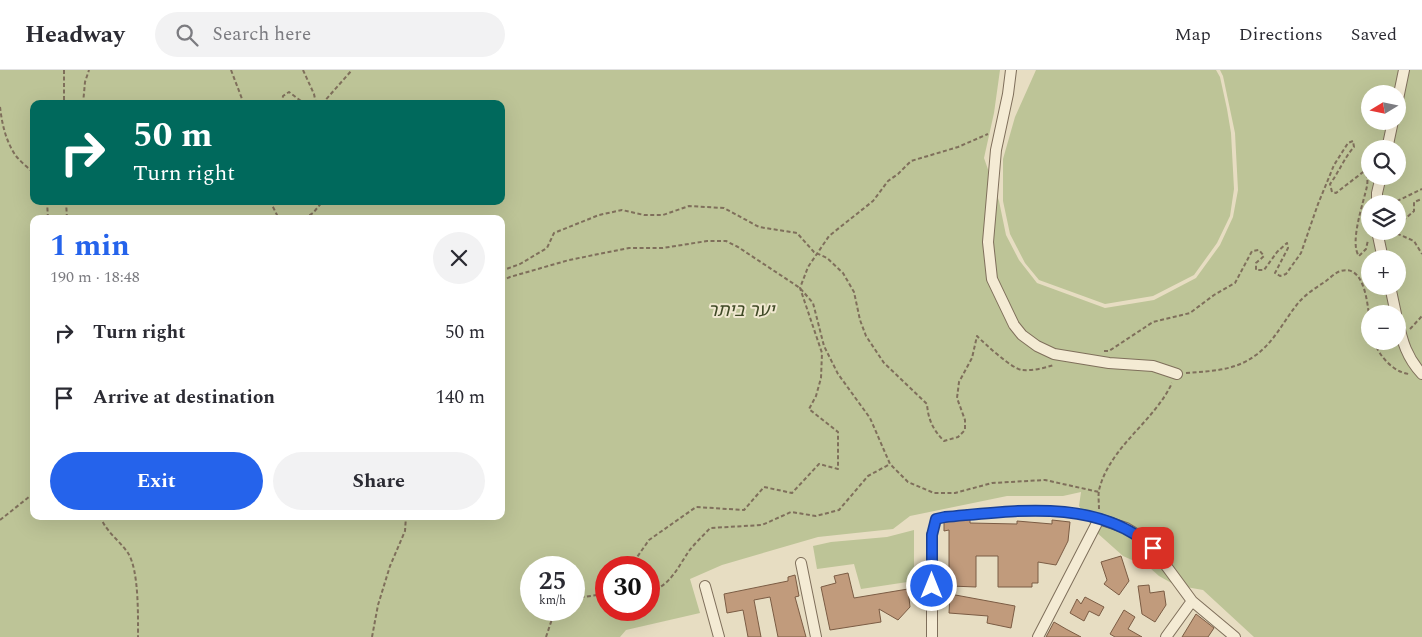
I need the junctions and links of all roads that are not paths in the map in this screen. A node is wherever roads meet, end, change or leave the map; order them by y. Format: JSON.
{"nodes":[{"id":1,"x":1011,"y":70,"type":"edge"},
{"id":2,"x":1404,"y":70,"type":"edge"},
{"id":3,"x":1401,"y":85,"type":"edge"},
{"id":4,"x":1405,"y":350,"type":"edge"},
{"id":5,"x":1176,"y":374,"type":"road end"},
{"id":6,"x":1417,"y":374,"type":"edge"},
{"id":7,"x":1099,"y":519,"type":"junction"},
{"id":8,"x":932,"y":535,"type":"joint"},
{"id":9,"x":801,"y":563,"type":"dead end"},
{"id":10,"x":705,"y":586,"type":"dead end"},
{"id":11,"x":1192,"y":601,"type":"junction"},
{"id":12,"x":719,"y":637,"type":"edge"},
{"id":13,"x":816,"y":637,"type":"edge"},
{"id":14,"x":932,"y":637,"type":"edge"},
{"id":15,"x":1038,"y":637,"type":"edge"},
{"id":16,"x":1166,"y":637,"type":"edge"},
{"id":17,"x":1235,"y":637,"type":"edge"}],
"edges":[{"from":1,"to":5,"type":"street"},
{"from":2,"to":3,"type":"street"},
{"from":4,"to":6,"type":"street"},
{"from":7,"to":8,"type":"lane"},
{"from":7,"to":11,"type":"street"},
{"from":7,"to":15,"type":"street"},
{"from":8,"to":14,"type":"street"},
{"from":9,"to":13,"type":"street"},
{"from":10,"to":12,"type":"street"},
{"from":11,"to":16,"type":"street"},
{"from":11,"to":17,"type":"street"}]}
